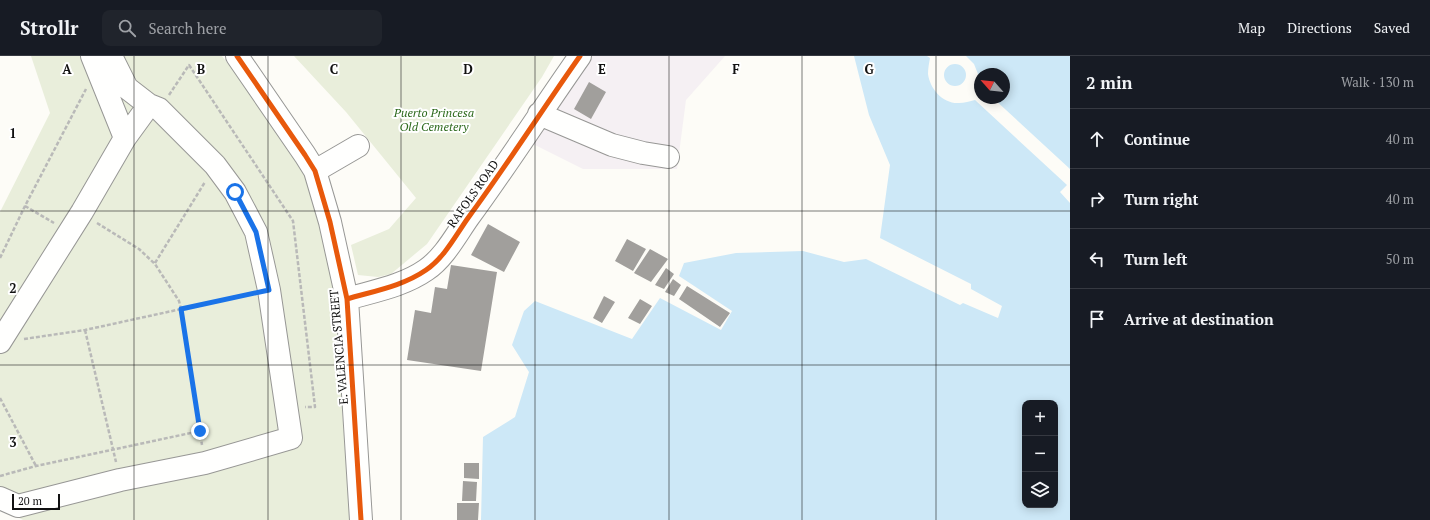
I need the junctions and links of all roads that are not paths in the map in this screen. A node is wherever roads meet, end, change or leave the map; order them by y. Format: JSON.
{"nodes":[{"id":1,"x":100,"y":56,"type":"edge"},
{"id":2,"x":237,"y":56,"type":"edge"},
{"id":3,"x":580,"y":56,"type":"edge"},
{"id":4,"x":154,"y":107,"type":"junction"},
{"id":5,"x":539,"y":114,"type":"junction"},
{"id":6,"x":125,"y":138,"type":"junction"},
{"id":7,"x":358,"y":146,"type":"dead end"},
{"id":8,"x":668,"y":157,"type":"dead end"},
{"id":9,"x":315,"y":171,"type":"junction"},
{"id":10,"x":347,"y":299,"type":"junction"},
{"id":11,"x":0,"y":342,"type":"edge"},
{"id":12,"x":0,"y":498,"type":"edge"},
{"id":13,"x":361,"y":520,"type":"edge"}],
"edges":[{"from":1,"to":4,"type":"street"},
{"from":1,"to":6,"type":"street"},
{"from":2,"to":9,"type":"street","name":"E. VALENCIA STREET"},
{"from":3,"to":5,"type":"street","name":"RAFOLS ROAD"},
{"from":4,"to":6,"type":"street"},
{"from":4,"to":12,"type":"street"},
{"from":5,"to":8,"type":"street"},
{"from":5,"to":10,"type":"street","name":"RAFOLS ROAD"},
{"from":6,"to":11,"type":"street"},
{"from":7,"to":9,"type":"street"},
{"from":9,"to":10,"type":"street","name":"E. VALENCIA STREET"},
{"from":10,"to":13,"type":"street","name":"E. VALENCIA STREET"}]}
